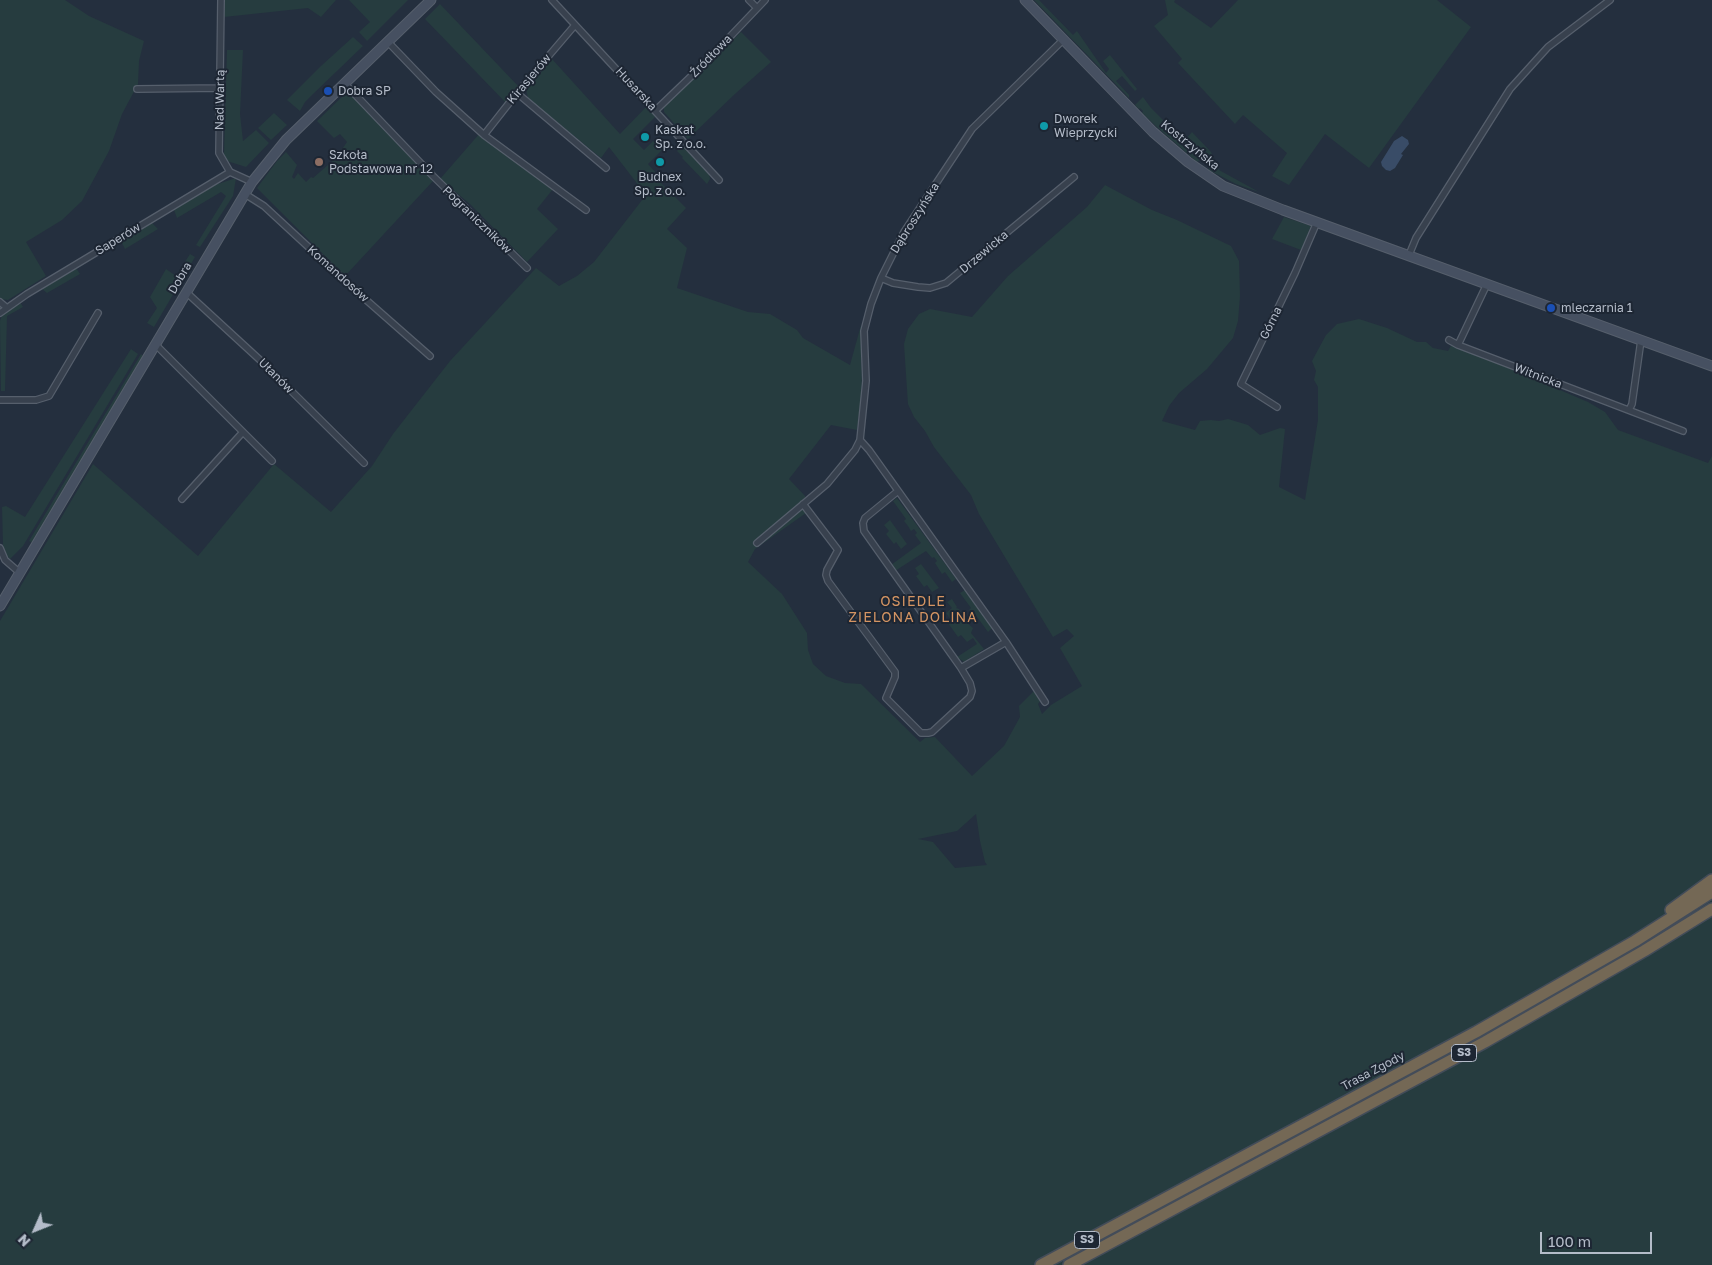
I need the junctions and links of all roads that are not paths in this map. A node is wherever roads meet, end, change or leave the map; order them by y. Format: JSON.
{"nodes":[{"id":1,"x":220,"y":0,"type":"edge"},
{"id":2,"x":431,"y":0,"type":"edge"},
{"id":3,"x":552,"y":0,"type":"edge"},
{"id":4,"x":749,"y":0,"type":"edge"},
{"id":5,"x":765,"y":0,"type":"edge"},
{"id":6,"x":1025,"y":0,"type":"edge"},
{"id":7,"x":1610,"y":0,"type":"edge"},
{"id":8,"x":757,"y":8,"type":"junction"},
{"id":9,"x":575,"y":25,"type":"junction"},
{"id":10,"x":1063,"y":40,"type":"junction"},
{"id":11,"x":388,"y":42,"type":"junction"},
{"id":12,"x":344,"y":84,"type":"junction"},
{"id":13,"x":220,"y":88,"type":"junction"},
{"id":14,"x":137,"y":89,"type":"dead end"},
{"id":15,"x":517,"y":93,"type":"junction"},
{"id":16,"x":656,"y":110,"type":"junction"},
{"id":17,"x":484,"y":135,"type":"junction"},
{"id":18,"x":606,"y":168,"type":"dead end"},
{"id":19,"x":230,"y":172,"type":"junction"},
{"id":20,"x":1074,"y":177,"type":"dead end"},
{"id":21,"x":719,"y":180,"type":"dead end"},
{"id":22,"x":252,"y":182,"type":"junction"},
{"id":23,"x":245,"y":194,"type":"junction"},
{"id":24,"x":586,"y":210,"type":"dead end"},
{"id":25,"x":1317,"y":222,"type":"junction"},
{"id":26,"x":1409,"y":255,"type":"junction"},
{"id":27,"x":527,"y":268,"type":"dead end"},
{"id":28,"x":881,"y":278,"type":"junction"},
{"id":29,"x":1487,"y":284,"type":"junction"},
{"id":30,"x":186,"y":292,"type":"junction"},
{"id":31,"x":0,"y":302,"type":"edge"},
{"id":32,"x":7,"y":308,"type":"junction"},
{"id":33,"x":0,"y":313,"type":"edge"},
{"id":34,"x":98,"y":313,"type":"dead end"},
{"id":35,"x":1449,"y":340,"type":"dead end"},
{"id":36,"x":1641,"y":340,"type":"junction"},
{"id":37,"x":156,"y":345,"type":"junction"},
{"id":38,"x":1458,"y":345,"type":"junction"},
{"id":39,"x":430,"y":356,"type":"dead end"},
{"id":40,"x":1712,"y":366,"type":"edge"},
{"id":41,"x":0,"y":400,"type":"edge"},
{"id":42,"x":1277,"y":407,"type":"dead end"},
{"id":43,"x":1628,"y":410,"type":"junction"},
{"id":44,"x":1683,"y":431,"type":"dead end"},
{"id":45,"x":243,"y":432,"type":"junction"},
{"id":46,"x":860,"y":440,"type":"junction"},
{"id":47,"x":272,"y":461,"type":"dead end"},
{"id":48,"x":364,"y":463,"type":"dead end"},
{"id":49,"x":898,"y":491,"type":"junction"},
{"id":50,"x":182,"y":499,"type":"dead end"},
{"id":51,"x":803,"y":504,"type":"junction"},
{"id":52,"x":757,"y":543,"type":"dead end"},
{"id":53,"x":0,"y":548,"type":"edge"},
{"id":54,"x":20,"y":573,"type":"junction"},
{"id":55,"x":0,"y":606,"type":"edge"},
{"id":56,"x":1006,"y":642,"type":"junction"},
{"id":57,"x":961,"y":668,"type":"junction"},
{"id":58,"x":1045,"y":702,"type":"dead end"},
{"id":59,"x":1712,"y":880,"type":"edge"},
{"id":60,"x":1712,"y":892,"type":"edge"},
{"id":61,"x":1712,"y":909,"type":"edge"},
{"id":62,"x":1590,"y":967,"type":"junction"},
{"id":63,"x":1041,"y":1265,"type":"edge"},
{"id":64,"x":1069,"y":1265,"type":"edge"}],
"edges":[{"from":1,"to":13,"type":"street","name":"Nad Wartą"},
{"from":2,"to":11,"type":"main road","name":"Dobra"},
{"from":3,"to":9,"type":"street","name":"Husarska"},
{"from":4,"to":8,"type":"street"},
{"from":5,"to":8,"type":"street","name":"Źródłowa"},
{"from":6,"to":10,"type":"main road","name":"Kostrzyńska"},
{"from":7,"to":26,"type":"street"},
{"from":8,"to":16,"type":"street","name":"Źródłowa"},
{"from":9,"to":15,"type":"street","name":"Kirasjerów"},
{"from":9,"to":16,"type":"street","name":"Husarska"},
{"from":10,"to":25,"type":"main road","name":"Kostrzyńska"},
{"from":10,"to":28,"type":"street","name":"Dąbroszyńska"},
{"from":11,"to":12,"type":"main road","name":"Dobra"},
{"from":11,"to":17,"type":"street"},
{"from":12,"to":22,"type":"main road","name":"Dobra"},
{"from":12,"to":27,"type":"street","name":"Pograniczników"},
{"from":13,"to":14,"type":"street"},
{"from":13,"to":19,"type":"street","name":"Nad Wartą"},
{"from":15,"to":17,"type":"street","name":"Kirasjerów"},
{"from":15,"to":18,"type":"street"},
{"from":16,"to":21,"type":"street","name":"Husarska"},
{"from":17,"to":24,"type":"street"},
{"from":19,"to":22,"type":"street"},
{"from":19,"to":32,"type":"street","name":"Saperów"},
{"from":20,"to":28,"type":"street","name":"Drzewicka"},
{"from":22,"to":23,"type":"main road","name":"Dobra"},
{"from":23,"to":30,"type":"main road","name":"Dobra"},
{"from":23,"to":39,"type":"street","name":"Komandosów"},
{"from":25,"to":26,"type":"main road","name":"Kostrzyńska"},
{"from":25,"to":42,"type":"street","name":"Górna"},
{"from":26,"to":29,"type":"main road","name":"Kostrzyńska"},
{"from":28,"to":46,"type":"street","name":"Dąbroszyńska"},
{"from":29,"to":36,"type":"main road","name":"Kostrzyńska"},
{"from":29,"to":38,"type":"street"},
{"from":30,"to":37,"type":"main road","name":"Dobra"},
{"from":30,"to":48,"type":"street","name":"Ułanów"},
{"from":31,"to":32,"type":"street"},
{"from":32,"to":33,"type":"street","name":"Saperów"},
{"from":34,"to":41,"type":"street"},
{"from":35,"to":38,"type":"street","name":"Witnicka"},
{"from":36,"to":40,"type":"main road","name":"Kostrzyńska"},
{"from":36,"to":43,"type":"street"},
{"from":37,"to":45,"type":"street"},
{"from":37,"to":54,"type":"main road","name":"Dobra"},
{"from":38,"to":43,"type":"street","name":"Witnicka"},
{"from":43,"to":44,"type":"street","name":"Witnicka"},
{"from":45,"to":47,"type":"street"},
{"from":45,"to":50,"type":"street"},
{"from":46,"to":49,"type":"street"},
{"from":46,"to":51,"type":"street","name":"Dąbroszyńska"},
{"from":49,"to":56,"type":"street"},
{"from":49,"to":57,"type":"street"},
{"from":51,"to":52,"type":"street","name":"Dąbroszyńska"},
{"from":51,"to":57,"type":"street"},
{"from":53,"to":54,"type":"street"},
{"from":54,"to":55,"type":"main road","name":"Dobra"},
{"from":56,"to":57,"type":"street"},
{"from":56,"to":58,"type":"street"},
{"from":59,"to":62,"type":"highway"},
{"from":60,"to":62,"type":"highway","name":"Trasa Zgody","number":"S3"},
{"from":61,"to":64,"type":"highway","number":"S3"},
{"from":62,"to":63,"type":"highway","name":"Trasa Zgody","number":"S3"}]}
